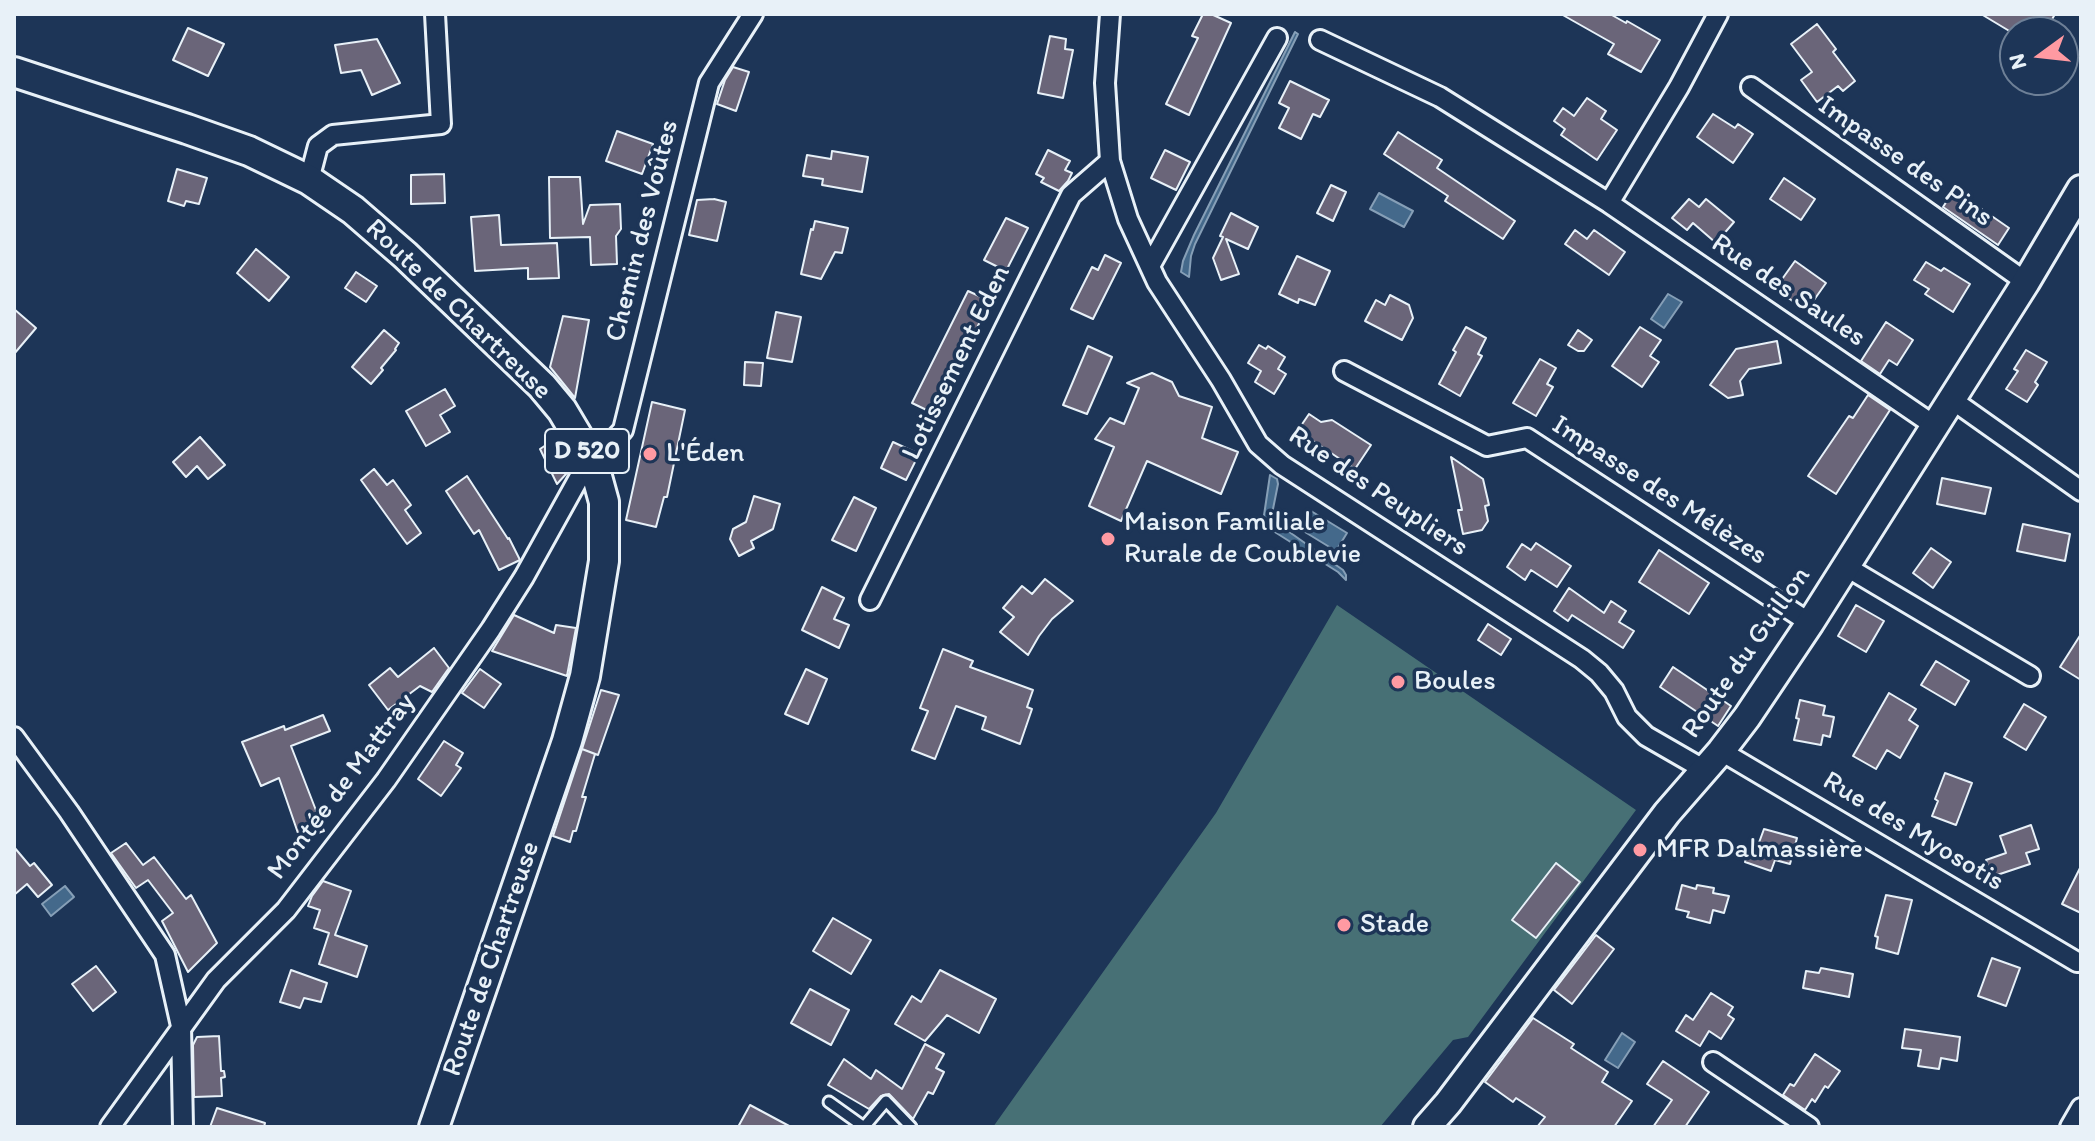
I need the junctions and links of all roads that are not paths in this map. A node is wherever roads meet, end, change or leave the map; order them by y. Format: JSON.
{"nodes":[{"id":1,"x":435,"y":14,"type":"edge"},
{"id":2,"x":753,"y":14,"type":"edge"},
{"id":3,"x":1110,"y":14,"type":"edge"},
{"id":4,"x":1718,"y":14,"type":"edge"},
{"id":5,"x":1277,"y":38,"type":"dead end"},
{"id":6,"x":1320,"y":40,"type":"dead end"},
{"id":7,"x":14,"y":72,"type":"edge"},
{"id":8,"x":1751,"y":87,"type":"dead end"},
{"id":9,"x":1110,"y":161,"type":"junction"},
{"id":10,"x":309,"y":180,"type":"junction"},
{"id":11,"x":2081,"y":189,"type":"edge"},
{"id":12,"x":1609,"y":203,"type":"junction"},
{"id":13,"x":1150,"y":266,"type":"junction"},
{"id":14,"x":2026,"y":282,"type":"junction"},
{"id":15,"x":1344,"y":371,"type":"dead end"},
{"id":16,"x":1951,"y":399,"type":"junction"},
{"id":17,"x":1935,"y":426,"type":"junction"},
{"id":18,"x":593,"y":462,"type":"junction"},
{"id":19,"x":2081,"y":491,"type":"edge"},
{"id":20,"x":1845,"y":566,"type":"junction"},
{"id":21,"x":870,"y":600,"type":"dead end"},
{"id":22,"x":1810,"y":623,"type":"junction"},
{"id":23,"x":2030,"y":676,"type":"dead end"},
{"id":24,"x":14,"y":737,"type":"edge"},
{"id":25,"x":1713,"y":760,"type":"junction"},
{"id":26,"x":2077,"y":962,"type":"dead end"},
{"id":27,"x":181,"y":1026,"type":"junction"},
{"id":28,"x":1713,"y":1062,"type":"dead end"},
{"id":29,"x":829,"y":1102,"type":"dead end"},
{"id":30,"x":2081,"y":1108,"type":"edge"},
{"id":31,"x":110,"y":1127,"type":"edge"},
{"id":32,"x":183,"y":1127,"type":"edge"},
{"id":33,"x":434,"y":1127,"type":"edge"},
{"id":34,"x":864,"y":1127,"type":"edge"},
{"id":35,"x":911,"y":1127,"type":"edge"},
{"id":36,"x":1427,"y":1127,"type":"edge"},
{"id":37,"x":1809,"y":1127,"type":"edge"},
{"id":38,"x":2070,"y":1127,"type":"edge"}],
"edges":[{"from":1,"to":10,"type":"street"},
{"from":2,"to":18,"type":"street","name":"Chemin des Voûtes"},
{"from":3,"to":9,"type":"street","name":"Rue des Peupliers"},
{"from":4,"to":12,"type":"street"},
{"from":5,"to":13,"type":"street"},
{"from":6,"to":12,"type":"street","name":"Rue des Saules"},
{"from":7,"to":10,"type":"main road","name":"Route de Chartreuse","number":"D 520"},
{"from":8,"to":14,"type":"street","name":"Impasse des Pins"},
{"from":9,"to":13,"type":"street","name":"Rue des Peupliers"},
{"from":9,"to":21,"type":"street","name":"Lotissement Eden"},
{"from":10,"to":18,"type":"main road","name":"Route de Chartreuse","number":"D 520"},
{"from":11,"to":14,"type":"street","name":"Route du Guillon"},
{"from":12,"to":17,"type":"street","name":"Rue des Saules"},
{"from":13,"to":25,"type":"street","name":"Rue des Peupliers"},
{"from":14,"to":16,"type":"street","name":"Route du Guillon"},
{"from":15,"to":22,"type":"street","name":"Impasse des Mélèzes"},
{"from":16,"to":17,"type":"street","name":"Route du Guillon"},
{"from":16,"to":19,"type":"street"},
{"from":17,"to":20,"type":"street","name":"Route du Guillon"},
{"from":18,"to":27,"type":"street","name":"Montée de Mattray"},
{"from":18,"to":33,"type":"main road","name":"Route de Chartreuse","number":"D 520"},
{"from":20,"to":22,"type":"street","name":"Route du Guillon"},
{"from":20,"to":23,"type":"street"},
{"from":22,"to":25,"type":"street","name":"Route du Guillon"},
{"from":24,"to":27,"type":"street"},
{"from":25,"to":26,"type":"street","name":"Rue des Myosotis"},
{"from":25,"to":36,"type":"street","name":"Route du Guillon"},
{"from":27,"to":31,"type":"street","name":"Montée de Mattray"},
{"from":27,"to":32,"type":"street"},
{"from":28,"to":37,"type":"street"},
{"from":29,"to":34,"type":"lane"},
{"from":30,"to":38,"type":"street"},
{"from":34,"to":35,"type":"lane"}]}
